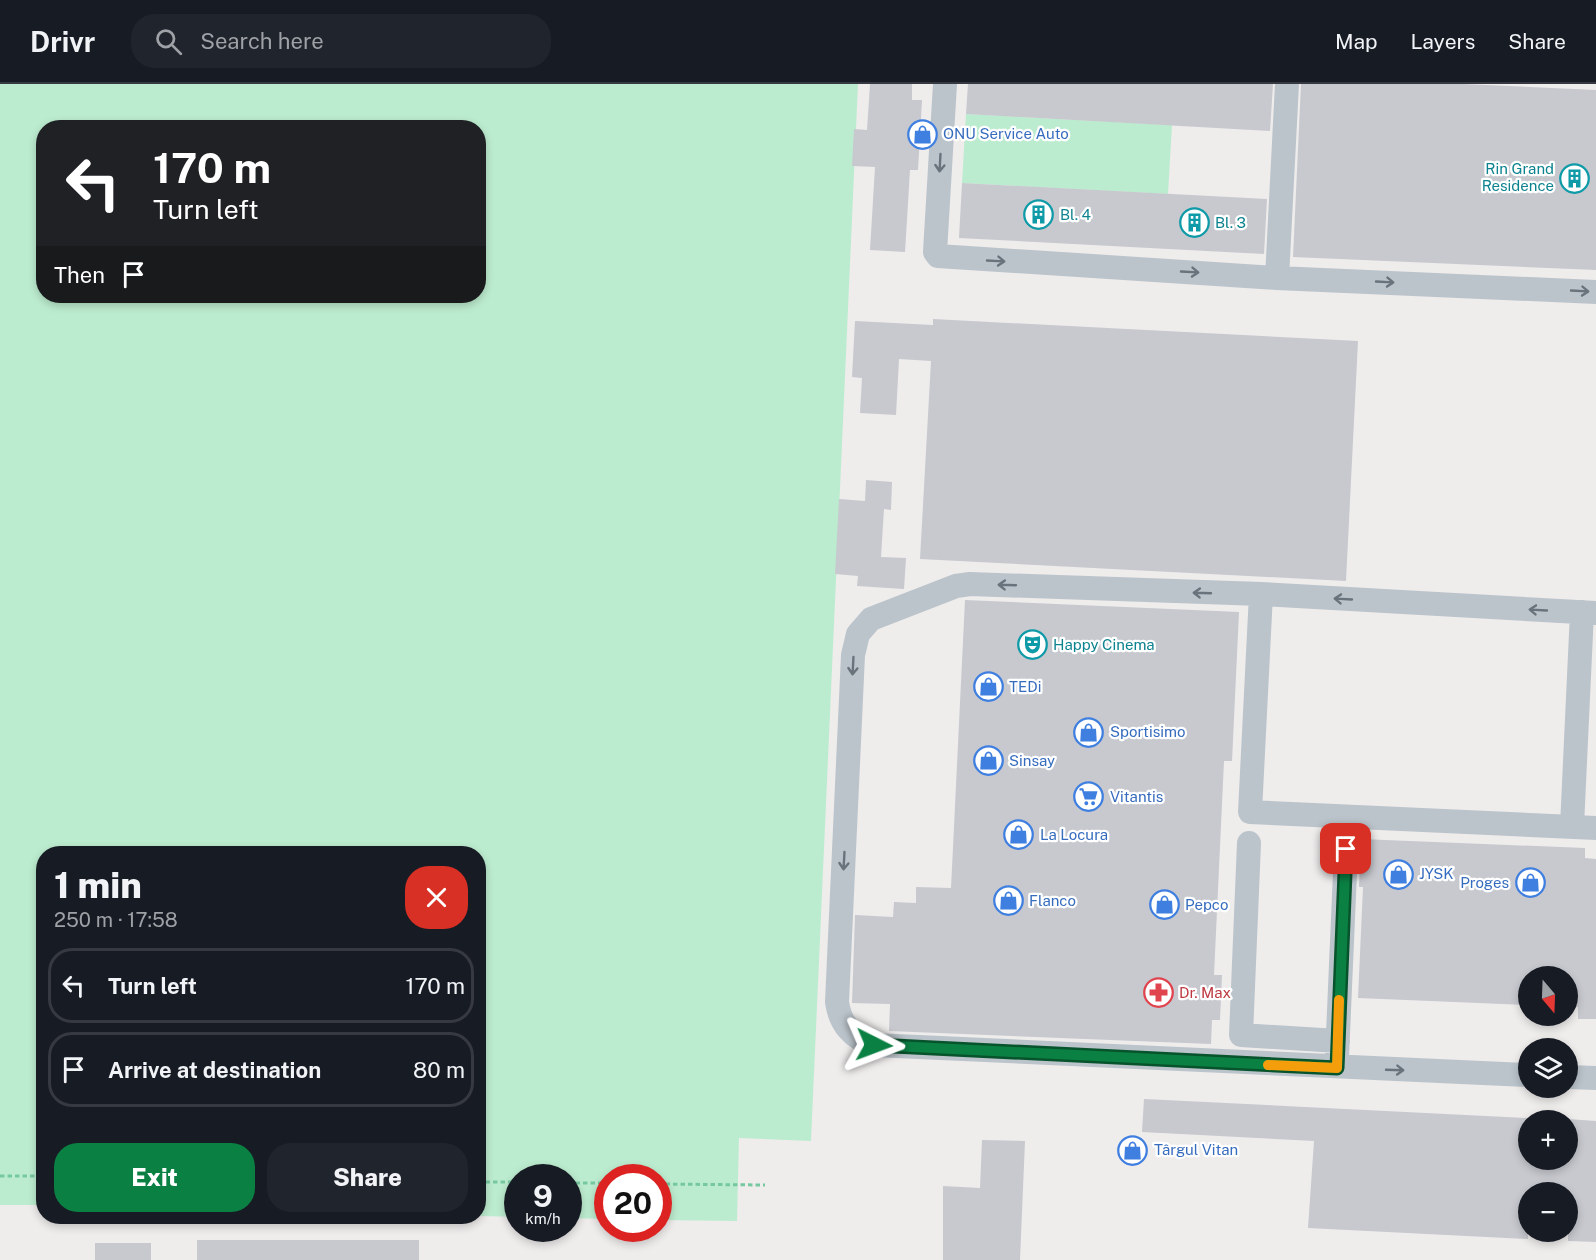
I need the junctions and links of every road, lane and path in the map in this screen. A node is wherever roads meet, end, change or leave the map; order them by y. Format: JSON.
{"nodes":[{"id":1,"x":945,"y":84,"type":"edge"},
{"id":2,"x":1287,"y":84,"type":"edge"},
{"id":3,"x":1277,"y":278,"type":"junction"},
{"id":4,"x":1596,"y":292,"type":"edge"},
{"id":5,"x":1261,"y":594,"type":"junction"},
{"id":6,"x":1589,"y":613,"type":"edge"},
{"id":7,"x":1588,"y":655,"type":"edge"},
{"id":8,"x":1584,"y":827,"type":"edge"},
{"id":9,"x":1250,"y":830,"type":"junction"},
{"id":10,"x":1346,"y":834,"type":"junction"},
{"id":11,"x":1338,"y":1041,"type":"junction"},
{"id":12,"x":1337,"y":1068,"type":"junction"},
{"id":13,"x":1518,"y":1075,"type":"edge"},
{"id":14,"x":1578,"y":1077,"type":"edge"},
{"id":15,"x":1596,"y":1078,"type":"edge"},
{"id":16,"x":0,"y":1176,"type":"edge"},
{"id":17,"x":36,"y":1176,"type":"edge"},
{"id":18,"x":486,"y":1182,"type":"edge"},
{"id":19,"x":504,"y":1182,"type":"edge"},
{"id":20,"x":672,"y":1184,"type":"edge"},
{"id":21,"x":765,"y":1185,"type":"dead end"}],
"edges":[{"from":1,"to":3,"type":"lane","one_way":true},
{"from":2,"to":3,"type":"lane"},
{"from":3,"to":4,"type":"lane","one_way":true},
{"from":6,"to":5,"type":"lane","one_way":true},
{"from":5,"to":9,"type":"lane"},
{"from":5,"to":12,"type":"lane","one_way":true},
{"from":6,"to":7,"type":"lane"},
{"from":7,"to":8,"type":"lane"},
{"from":8,"to":10,"type":"lane"},
{"from":9,"to":10,"type":"lane"},
{"from":9,"to":11,"type":"lane"},
{"from":10,"to":11,"type":"lane"},
{"from":11,"to":12,"type":"lane"},
{"from":12,"to":13,"type":"lane","one_way":true},
{"from":14,"to":15,"type":"lane"},
{"from":16,"to":17,"type":"path"},
{"from":18,"to":19,"type":"path"},
{"from":20,"to":21,"type":"path"}]}
